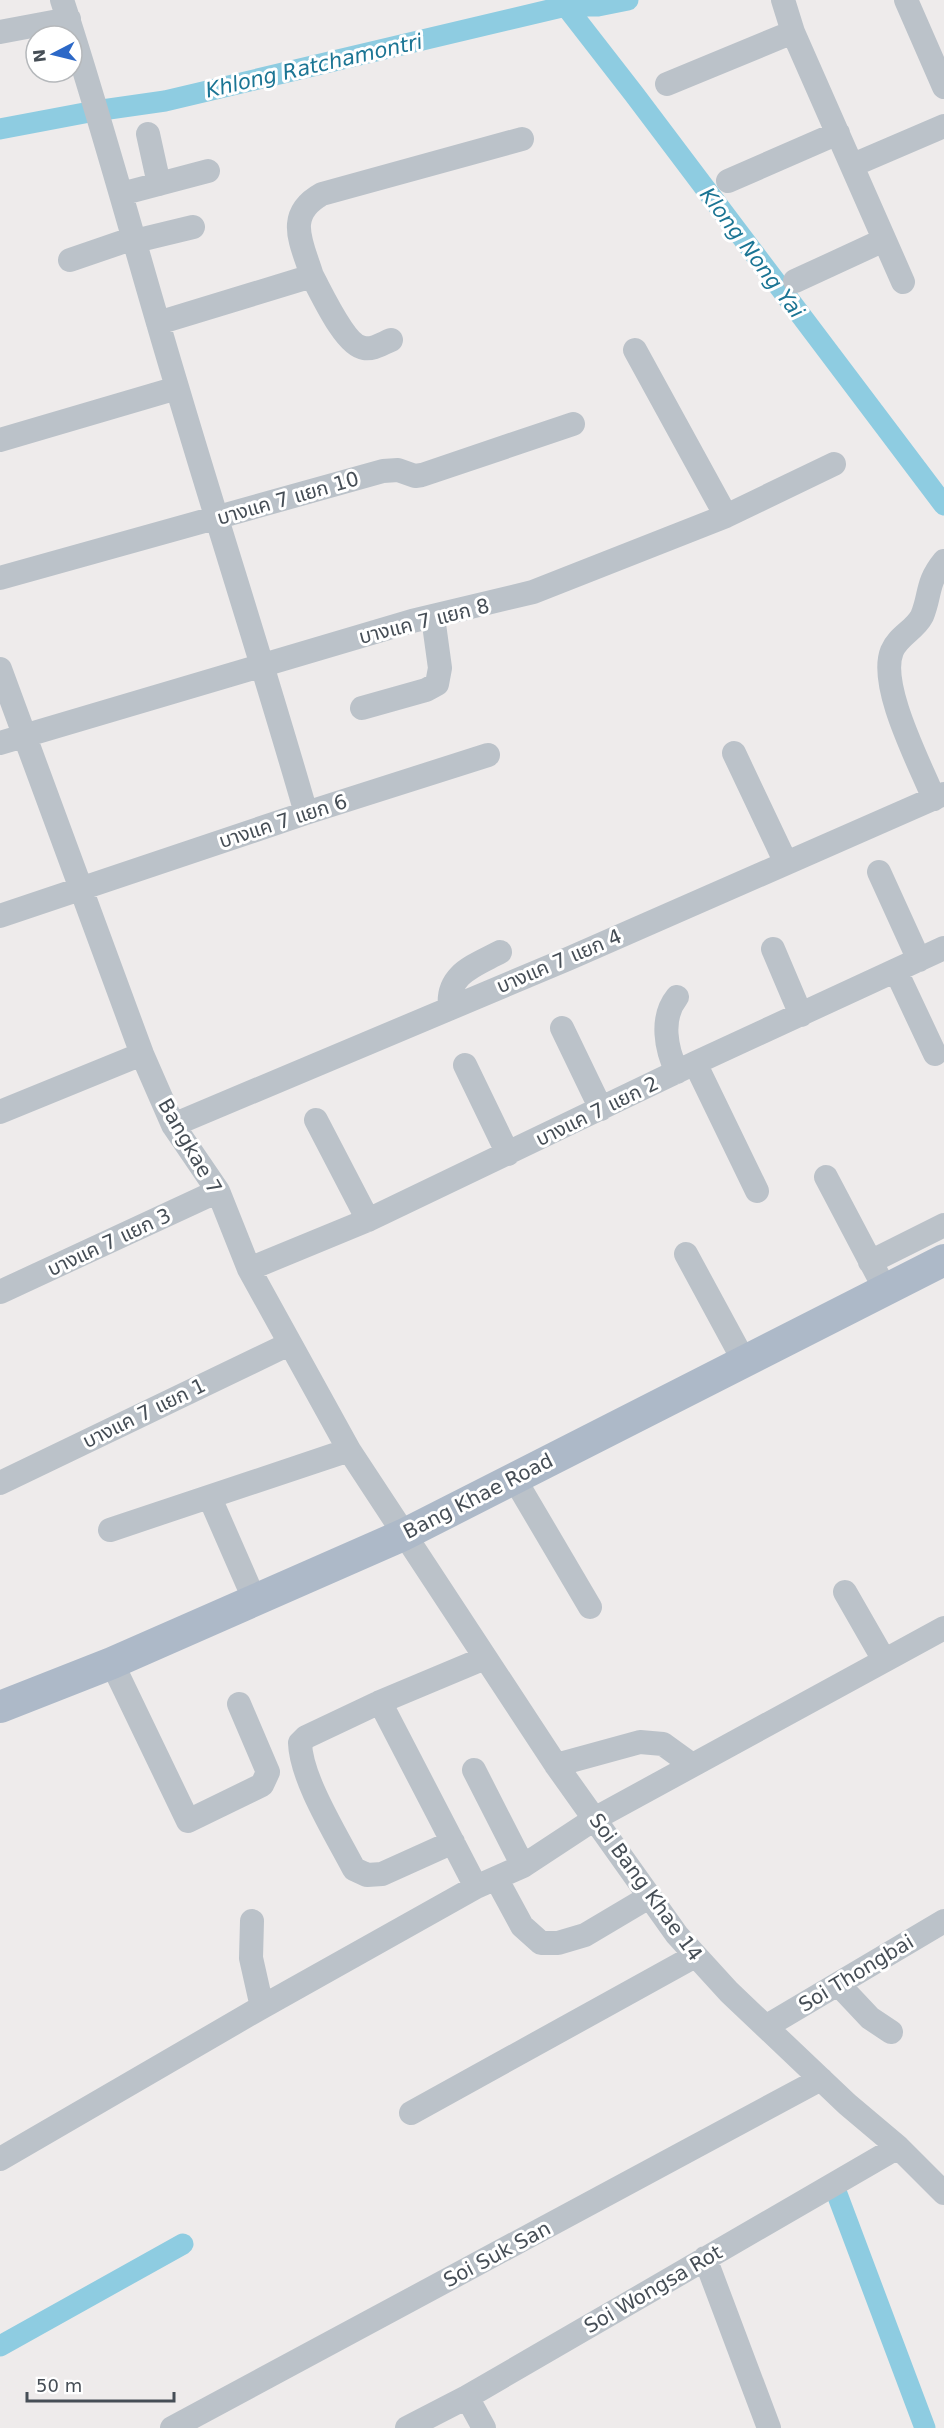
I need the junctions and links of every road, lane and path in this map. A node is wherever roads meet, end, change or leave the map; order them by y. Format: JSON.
{"nodes":[{"id":1,"x":783,"y":0,"type":"edge"},
{"id":2,"x":906,"y":0,"type":"edge"},
{"id":3,"x":65,"y":10,"type":"edge"},
{"id":4,"x":0,"y":32,"type":"edge"},
{"id":5,"x":793,"y":32,"type":"junction"},
{"id":6,"x":667,"y":84,"type":"dead end"},
{"id":7,"x":944,"y":87,"type":"edge"},
{"id":8,"x":944,"y":126,"type":"edge"},
{"id":9,"x":838,"y":133,"type":"junction"},
{"id":10,"x":148,"y":134,"type":"dead end"},
{"id":11,"x":522,"y":139,"type":"dead end"},
{"id":12,"x":853,"y":165,"type":"junction"},
{"id":13,"x":208,"y":171,"type":"dead end"},
{"id":14,"x":728,"y":182,"type":"dead end"},
{"id":15,"x":159,"y":184,"type":"junction"},
{"id":16,"x":121,"y":194,"type":"junction"},
{"id":17,"x":193,"y":227,"type":"dead end"},
{"id":18,"x":134,"y":239,"type":"junction"},
{"id":19,"x":884,"y":240,"type":"junction"},
{"id":20,"x":70,"y":260,"type":"dead end"},
{"id":21,"x":312,"y":276,"type":"junction"},
{"id":22,"x":795,"y":281,"type":"dead end"},
{"id":23,"x":903,"y":282,"type":"dead end"},
{"id":24,"x":158,"y":322,"type":"junction"},
{"id":25,"x":391,"y":340,"type":"dead end"},
{"id":26,"x":635,"y":350,"type":"dead end"},
{"id":27,"x":177,"y":388,"type":"junction"},
{"id":28,"x":573,"y":424,"type":"dead end"},
{"id":29,"x":0,"y":440,"type":"edge"},
{"id":30,"x":834,"y":464,"type":"dead end"},
{"id":31,"x":726,"y":516,"type":"junction"},
{"id":32,"x":218,"y":517,"type":"junction"},
{"id":33,"x":944,"y":561,"type":"edge"},
{"id":34,"x":0,"y":578,"type":"edge"},
{"id":35,"x":433,"y":617,"type":"junction"},
{"id":36,"x":263,"y":664,"type":"junction"},
{"id":37,"x":0,"y":669,"type":"edge"},
{"id":38,"x":362,"y":708,"type":"dead end"},
{"id":39,"x":24,"y":736,"type":"junction"},
{"id":40,"x":0,"y":743,"type":"edge"},
{"id":41,"x":734,"y":753,"type":"dead end"},
{"id":42,"x":488,"y":755,"type":"dead end"},
{"id":43,"x":939,"y":796,"type":"edge"},
{"id":44,"x":306,"y":813,"type":"junction"},
{"id":45,"x":786,"y":863,"type":"junction"},
{"id":46,"x":879,"y":872,"type":"dead end"},
{"id":47,"x":80,"y":889,"type":"junction"},
{"id":48,"x":0,"y":916,"type":"edge"},
{"id":49,"x":773,"y":948,"type":"dead end"},
{"id":50,"x":944,"y":948,"type":"edge"},
{"id":51,"x":500,"y":951,"type":"dead end"},
{"id":52,"x":919,"y":960,"type":"junction"},
{"id":53,"x":896,"y":971,"type":"junction"},
{"id":54,"x":677,"y":997,"type":"dead end"},
{"id":55,"x":450,"y":1008,"type":"junction"},
{"id":56,"x":801,"y":1015,"type":"junction"},
{"id":57,"x":562,"y":1028,"type":"dead end"},
{"id":58,"x":142,"y":1054,"type":"junction"},
{"id":59,"x":935,"y":1054,"type":"dead end"},
{"id":60,"x":465,"y":1065,"type":"dead end"},
{"id":61,"x":686,"y":1068,"type":"junction"},
{"id":62,"x":601,"y":1109,"type":"junction"},
{"id":63,"x":0,"y":1112,"type":"edge"},
{"id":64,"x":316,"y":1120,"type":"dead end"},
{"id":65,"x":173,"y":1125,"type":"junction"},
{"id":66,"x":507,"y":1154,"type":"junction"},
{"id":67,"x":826,"y":1177,"type":"dead end"},
{"id":68,"x":218,"y":1191,"type":"junction"},
{"id":69,"x":757,"y":1191,"type":"dead end"},
{"id":70,"x":368,"y":1220,"type":"junction"},
{"id":71,"x":944,"y":1225,"type":"edge"},
{"id":72,"x":686,"y":1254,"type":"dead end"},
{"id":73,"x":944,"y":1260,"type":"edge"},
{"id":74,"x":870,"y":1262,"type":"junction"},
{"id":75,"x":249,"y":1269,"type":"junction"},
{"id":76,"x":885,"y":1289,"type":"junction"},
{"id":77,"x":0,"y":1292,"type":"edge"},
{"id":78,"x":288,"y":1344,"type":"junction"},
{"id":79,"x":744,"y":1361,"type":"junction"},
{"id":80,"x":349,"y":1450,"type":"junction"},
{"id":81,"x":514,"y":1478,"type":"junction"},
{"id":82,"x":0,"y":1483,"type":"edge"},
{"id":83,"x":210,"y":1498,"type":"junction"},
{"id":84,"x":110,"y":1530,"type":"dead end"},
{"id":85,"x":403,"y":1534,"type":"junction"},
{"id":86,"x":845,"y":1592,"type":"dead end"},
{"id":87,"x":255,"y":1601,"type":"junction"},
{"id":88,"x":590,"y":1607,"type":"dead end"},
{"id":89,"x":944,"y":1628,"type":"edge"},
{"id":90,"x":485,"y":1658,"type":"junction"},
{"id":91,"x":884,"y":1660,"type":"junction"},
{"id":92,"x":112,"y":1663,"type":"junction"},
{"id":93,"x":380,"y":1702,"type":"junction"},
{"id":94,"x":239,"y":1704,"type":"dead end"},
{"id":95,"x":0,"y":1707,"type":"edge"},
{"id":96,"x":556,"y":1765,"type":"junction"},
{"id":97,"x":692,"y":1765,"type":"junction"},
{"id":98,"x":474,"y":1770,"type":"dead end"},
{"id":99,"x":596,"y":1818,"type":"junction"},
{"id":100,"x":453,"y":1842,"type":"junction"},
{"id":101,"x":522,"y":1866,"type":"junction"},
{"id":102,"x":486,"y":1882,"type":"junction"},
{"id":103,"x":649,"y":1897,"type":"junction"},
{"id":104,"x":252,"y":1921,"type":"dead end"},
{"id":105,"x":944,"y":1921,"type":"edge"},
{"id":106,"x":695,"y":1956,"type":"junction"},
{"id":107,"x":838,"y":1984,"type":"junction"},
{"id":108,"x":262,"y":2007,"type":"junction"},
{"id":109,"x":767,"y":2026,"type":"junction"},
{"id":110,"x":891,"y":2032,"type":"dead end"},
{"id":111,"x":821,"y":2079,"type":"junction"},
{"id":112,"x":411,"y":2113,"type":"dead end"},
{"id":113,"x":898,"y":2147,"type":"junction"},
{"id":114,"x":0,"y":2158,"type":"edge"},
{"id":115,"x":944,"y":2193,"type":"edge"},
{"id":116,"x":705,"y":2259,"type":"junction"},
{"id":117,"x":467,"y":2397,"type":"junction"},
{"id":118,"x":172,"y":2428,"type":"edge"},
{"id":119,"x":407,"y":2428,"type":"edge"},
{"id":120,"x":484,"y":2428,"type":"edge"},
{"id":121,"x":769,"y":2428,"type":"edge"}],
"edges":[{"from":1,"to":5,"type":"street"},
{"from":2,"to":7,"type":"street"},
{"from":3,"to":4,"type":"street"},
{"from":3,"to":16,"type":"street"},
{"from":5,"to":6,"type":"street"},
{"from":5,"to":9,"type":"street"},
{"from":8,"to":12,"type":"street"},
{"from":9,"to":12,"type":"street"},
{"from":9,"to":14,"type":"street"},
{"from":10,"to":15,"type":"street"},
{"from":11,"to":21,"type":"street"},
{"from":12,"to":19,"type":"street"},
{"from":13,"to":15,"type":"street"},
{"from":15,"to":16,"type":"street"},
{"from":16,"to":18,"type":"street"},
{"from":17,"to":18,"type":"street"},
{"from":18,"to":20,"type":"street"},
{"from":18,"to":24,"type":"street"},
{"from":19,"to":22,"type":"street"},
{"from":19,"to":23,"type":"street"},
{"from":21,"to":24,"type":"street"},
{"from":21,"to":25,"type":"street"},
{"from":24,"to":27,"type":"street"},
{"from":26,"to":31,"type":"street"},
{"from":27,"to":29,"type":"street"},
{"from":27,"to":32,"type":"street"},
{"from":28,"to":32,"type":"street","name":"บางแค 7 แยก 10"},
{"from":30,"to":31,"type":"street","name":"บางแค 7 แยก 8"},
{"from":31,"to":35,"type":"street","name":"บางแค 7 แยก 8"},
{"from":32,"to":34,"type":"street","name":"บางแค 7 แยก 10"},
{"from":32,"to":36,"type":"street"},
{"from":33,"to":43,"type":"street"},
{"from":35,"to":36,"type":"street","name":"บางแค 7 แยก 8"},
{"from":35,"to":38,"type":"street"},
{"from":36,"to":39,"type":"street","name":"บางแค 7 แยก 8"},
{"from":36,"to":44,"type":"street"},
{"from":37,"to":39,"type":"street","name":"Bangkae 7"},
{"from":39,"to":40,"type":"street","name":"บางแค 7 แยก 8"},
{"from":39,"to":47,"type":"street","name":"Bangkae 7"},
{"from":41,"to":45,"type":"street"},
{"from":42,"to":44,"type":"street","name":"บางแค 7 แยก 6"},
{"from":43,"to":45,"type":"street","name":"บางแค 7 แยก 4"},
{"from":44,"to":47,"type":"street","name":"บางแค 7 แยก 6"},
{"from":45,"to":55,"type":"street","name":"บางแค 7 แยก 4"},
{"from":46,"to":52,"type":"street"},
{"from":47,"to":48,"type":"street","name":"บางแค 7 แยก 6"},
{"from":47,"to":58,"type":"street","name":"Bangkae 7"},
{"from":49,"to":56,"type":"street"},
{"from":50,"to":52,"type":"street","name":"บางแค 7 แยก 2"},
{"from":51,"to":55,"type":"street"},
{"from":52,"to":53,"type":"street","name":"บางแค 7 แยก 2"},
{"from":53,"to":56,"type":"street","name":"บางแค 7 แยก 2"},
{"from":53,"to":59,"type":"street"},
{"from":54,"to":61,"type":"street"},
{"from":55,"to":65,"type":"street","name":"บางแค 7 แยก 4"},
{"from":56,"to":61,"type":"street","name":"บางแค 7 แยก 2"},
{"from":57,"to":62,"type":"street"},
{"from":58,"to":63,"type":"street"},
{"from":58,"to":65,"type":"street","name":"Bangkae 7"},
{"from":60,"to":66,"type":"street"},
{"from":61,"to":62,"type":"street","name":"บางแค 7 แยก 2"},
{"from":61,"to":69,"type":"street"},
{"from":62,"to":66,"type":"street","name":"บางแค 7 แยก 2"},
{"from":64,"to":70,"type":"street"},
{"from":65,"to":68,"type":"street","name":"Bangkae 7"},
{"from":66,"to":70,"type":"street","name":"บางแค 7 แยก 2"},
{"from":67,"to":74,"type":"street"},
{"from":68,"to":75,"type":"street","name":"Bangkae 7"},
{"from":68,"to":77,"type":"street","name":"บางแค 7 แยก 3"},
{"from":70,"to":75,"type":"street","name":"บางแค 7 แยก 2"},
{"from":71,"to":74,"type":"street"},
{"from":72,"to":79,"type":"street"},
{"from":73,"to":76,"type":"main road","name":"Bang Khae Road"},
{"from":74,"to":76,"type":"street"},
{"from":75,"to":78,"type":"street","name":"Bangkae 7"},
{"from":76,"to":79,"type":"main road","name":"Bang Khae Road"},
{"from":78,"to":80,"type":"street","name":"Bangkae 7"},
{"from":78,"to":82,"type":"street","name":"บางแค 7 แยก 1"},
{"from":79,"to":81,"type":"main road","name":"Bang Khae Road"},
{"from":80,"to":83,"type":"street"},
{"from":80,"to":85,"type":"street","name":"Bangkae 7"},
{"from":81,"to":85,"type":"main road","name":"Bang Khae Road"},
{"from":81,"to":88,"type":"street"},
{"from":83,"to":84,"type":"street"},
{"from":83,"to":87,"type":"street"},
{"from":85,"to":87,"type":"main road","name":"Bang Khae Road"},
{"from":85,"to":90,"type":"street","name":"Soi Bang Khae 14"},
{"from":86,"to":91,"type":"street"},
{"from":87,"to":92,"type":"main road","name":"Bang Khae Road"},
{"from":89,"to":91,"type":"street"},
{"from":90,"to":93,"type":"street"},
{"from":90,"to":96,"type":"street","name":"Soi Bang Khae 14"},
{"from":91,"to":97,"type":"street"},
{"from":92,"to":94,"type":"street"},
{"from":92,"to":95,"type":"main road","name":"Bang Khae Road"},
{"from":93,"to":100,"type":"street"},
{"from":93,"to":100,"type":"street"},
{"from":96,"to":97,"type":"street"},
{"from":96,"to":99,"type":"street","name":"Soi Bang Khae 14"},
{"from":97,"to":99,"type":"street"},
{"from":98,"to":101,"type":"street"},
{"from":99,"to":101,"type":"street"},
{"from":99,"to":103,"type":"street","name":"Soi Bang Khae 14"},
{"from":100,"to":102,"type":"street"},
{"from":101,"to":102,"type":"street"},
{"from":102,"to":103,"type":"street"},
{"from":102,"to":108,"type":"street"},
{"from":103,"to":106,"type":"street","name":"Soi Bang Khae 14"},
{"from":104,"to":108,"type":"street"},
{"from":105,"to":107,"type":"street","name":"Soi Thongbai"},
{"from":106,"to":109,"type":"street","name":"Soi Bang Khae 14"},
{"from":106,"to":112,"type":"street"},
{"from":107,"to":109,"type":"street","name":"Soi Thongbai"},
{"from":107,"to":110,"type":"street"},
{"from":108,"to":114,"type":"street"},
{"from":109,"to":111,"type":"street","name":"Soi Bang Khae 14"},
{"from":111,"to":113,"type":"street","name":"Soi Bang Khae 14"},
{"from":111,"to":118,"type":"street","name":"Soi Suk San"},
{"from":113,"to":115,"type":"street","name":"Soi Bang Khae 14"},
{"from":113,"to":116,"type":"street","name":"Soi Wongsa Rot"},
{"from":116,"to":117,"type":"street","name":"Soi Wongsa Rot"},
{"from":116,"to":121,"type":"street"},
{"from":117,"to":119,"type":"street","name":"Soi Wongsa Rot"},
{"from":117,"to":120,"type":"street"}]}
